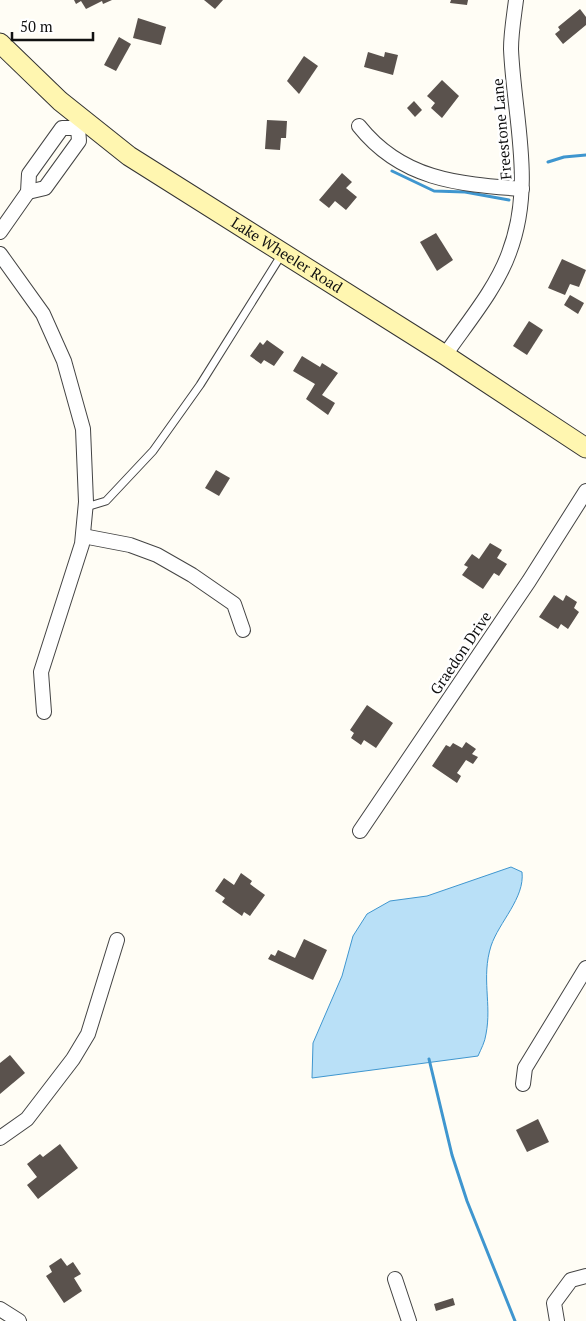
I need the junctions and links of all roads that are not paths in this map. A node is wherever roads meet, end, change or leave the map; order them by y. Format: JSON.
{"nodes":[{"id":1,"x":516,"y":0,"type":"edge"},
{"id":2,"x":0,"y":43,"type":"edge"},
{"id":3,"x":80,"y":125,"type":"junction"},
{"id":4,"x":359,"y":126,"type":"dead end"},
{"id":5,"x":522,"y":189,"type":"junction"},
{"id":6,"x":28,"y":192,"type":"junction"},
{"id":7,"x":0,"y":232,"type":"edge"},
{"id":8,"x":0,"y":254,"type":"edge"},
{"id":9,"x":282,"y":254,"type":"junction"},
{"id":10,"x":445,"y":355,"type":"junction"},
{"id":11,"x":586,"y":448,"type":"edge"},
{"id":12,"x":586,"y":491,"type":"edge"},
{"id":13,"x":86,"y":507,"type":"junction"},
{"id":14,"x":83,"y":536,"type":"junction"},
{"id":15,"x":243,"y":630,"type":"dead end"},
{"id":16,"x":44,"y":712,"type":"dead end"},
{"id":17,"x":360,"y":831,"type":"dead end"},
{"id":18,"x":117,"y":940,"type":"dead end"},
{"id":19,"x":586,"y":968,"type":"edge"},
{"id":20,"x":523,"y":1084,"type":"dead end"},
{"id":21,"x":0,"y":1138,"type":"edge"},
{"id":22,"x":586,"y":1276,"type":"edge"},
{"id":23,"x":394,"y":1279,"type":"dead end"},
{"id":24,"x":0,"y":1308,"type":"edge"},
{"id":25,"x":19,"y":1321,"type":"edge"},
{"id":26,"x":409,"y":1321,"type":"edge"},
{"id":27,"x":557,"y":1321,"type":"edge"}],
"edges":[{"from":1,"to":5,"type":"street","name":"Freestone Lane"},
{"from":2,"to":3,"type":"street","name":"Lake Wheeler Road"},
{"from":3,"to":6,"type":"street"},
{"from":3,"to":6,"type":"street"},
{"from":3,"to":9,"type":"street","name":"Lake Wheeler Road"},
{"from":4,"to":5,"type":"street"},
{"from":5,"to":10,"type":"street","name":"Freestone Lane"},
{"from":6,"to":7,"type":"street"},
{"from":8,"to":13,"type":"street"},
{"from":9,"to":10,"type":"street","name":"Lake Wheeler Road"},
{"from":9,"to":13,"type":"lane"},
{"from":10,"to":11,"type":"street","name":"Lake Wheeler Road"},
{"from":12,"to":17,"type":"street","name":"Graedon Drive"},
{"from":13,"to":14,"type":"street"},
{"from":14,"to":15,"type":"street"},
{"from":14,"to":16,"type":"street"},
{"from":18,"to":21,"type":"street"},
{"from":19,"to":20,"type":"street"},
{"from":22,"to":27,"type":"street"},
{"from":23,"to":26,"type":"street"},
{"from":24,"to":25,"type":"street"}]}
